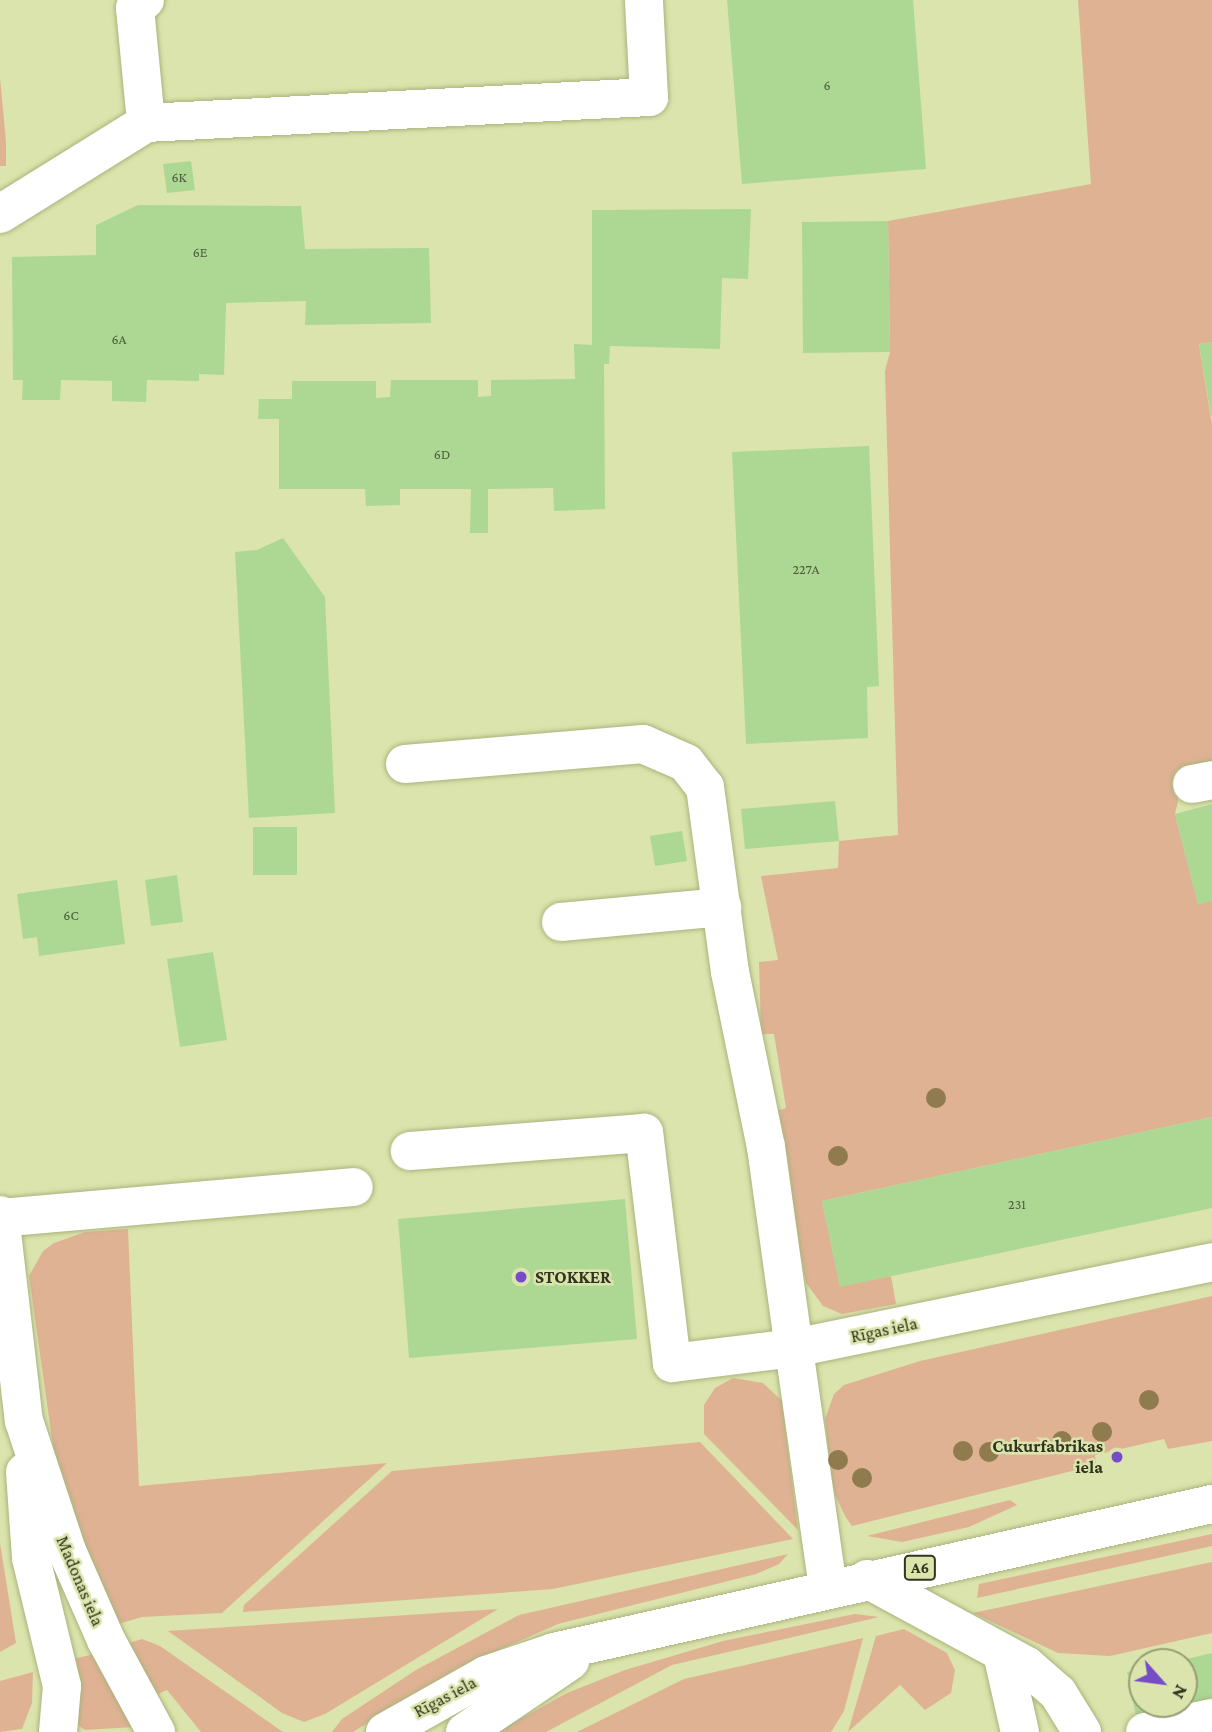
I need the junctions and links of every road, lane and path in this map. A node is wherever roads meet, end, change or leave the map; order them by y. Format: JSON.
{"nodes":[{"id":1,"x":145,"y":0,"type":"edge"},
{"id":2,"x":644,"y":0,"type":"edge"},
{"id":3,"x":146,"y":123,"type":"junction"},
{"id":4,"x":0,"y":214,"type":"edge"},
{"id":5,"x":405,"y":764,"type":"dead end"},
{"id":6,"x":722,"y":908,"type":"junction"},
{"id":7,"x":561,"y":922,"type":"dead end"},
{"id":8,"x":410,"y":1151,"type":"dead end"},
{"id":9,"x":354,"y":1187,"type":"dead end"},
{"id":10,"x":0,"y":1216,"type":"edge"},
{"id":11,"x":1212,"y":1262,"type":"edge"},
{"id":12,"x":794,"y":1348,"type":"junction"},
{"id":13,"x":24,"y":1421,"type":"junction"},
{"id":14,"x":1212,"y":1504,"type":"edge"},
{"id":15,"x":867,"y":1579,"type":"junction"},
{"id":16,"x":828,"y":1588,"type":"junction"},
{"id":17,"x":629,"y":1636,"type":"junction"},
{"id":18,"x":1002,"y":1653,"type":"junction"},
{"id":19,"x":1212,"y":1718,"type":"edge"},
{"id":20,"x":58,"y":1732,"type":"edge"},
{"id":21,"x":156,"y":1732,"type":"edge"},
{"id":22,"x":385,"y":1732,"type":"edge"},
{"id":23,"x":465,"y":1732,"type":"edge"},
{"id":24,"x":1020,"y":1732,"type":"edge"},
{"id":25,"x":1082,"y":1732,"type":"edge"},
{"id":26,"x":1145,"y":1732,"type":"edge"}],
"edges":[{"from":1,"to":3,"type":"main road"},
{"from":2,"to":3,"type":"main road"},
{"from":3,"to":4,"type":"main road"},
{"from":5,"to":6,"type":"main road"},
{"from":6,"to":7,"type":"main road"},
{"from":6,"to":12,"type":"main road"},
{"from":8,"to":12,"type":"main road","name":"Rīgas iela"},
{"from":9,"to":10,"type":"main road"},
{"from":10,"to":13,"type":"main road","name":"Madonas iela"},
{"from":11,"to":12,"type":"main road","name":"Rīgas iela"},
{"from":12,"to":16,"type":"main road"},
{"from":13,"to":20,"type":"main road","name":"Madonas iela"},
{"from":13,"to":21,"type":"main road","name":"Madonas iela"},
{"from":14,"to":15,"type":"main road","name":"Rīgas iela","number":"A6"},
{"from":15,"to":16,"type":"main road","name":"Rīgas iela","number":"A6"},
{"from":15,"to":18,"type":"main road"},
{"from":16,"to":17,"type":"main road","name":"Rīgas iela","number":"A6"},
{"from":17,"to":22,"type":"main road","name":"Rīgas iela","number":"A6"},
{"from":17,"to":23,"type":"main road","name":"Rīgas iela","number":"A6"},
{"from":18,"to":24,"type":"main road"},
{"from":18,"to":25,"type":"main road"},
{"from":19,"to":26,"type":"main road"}]}
